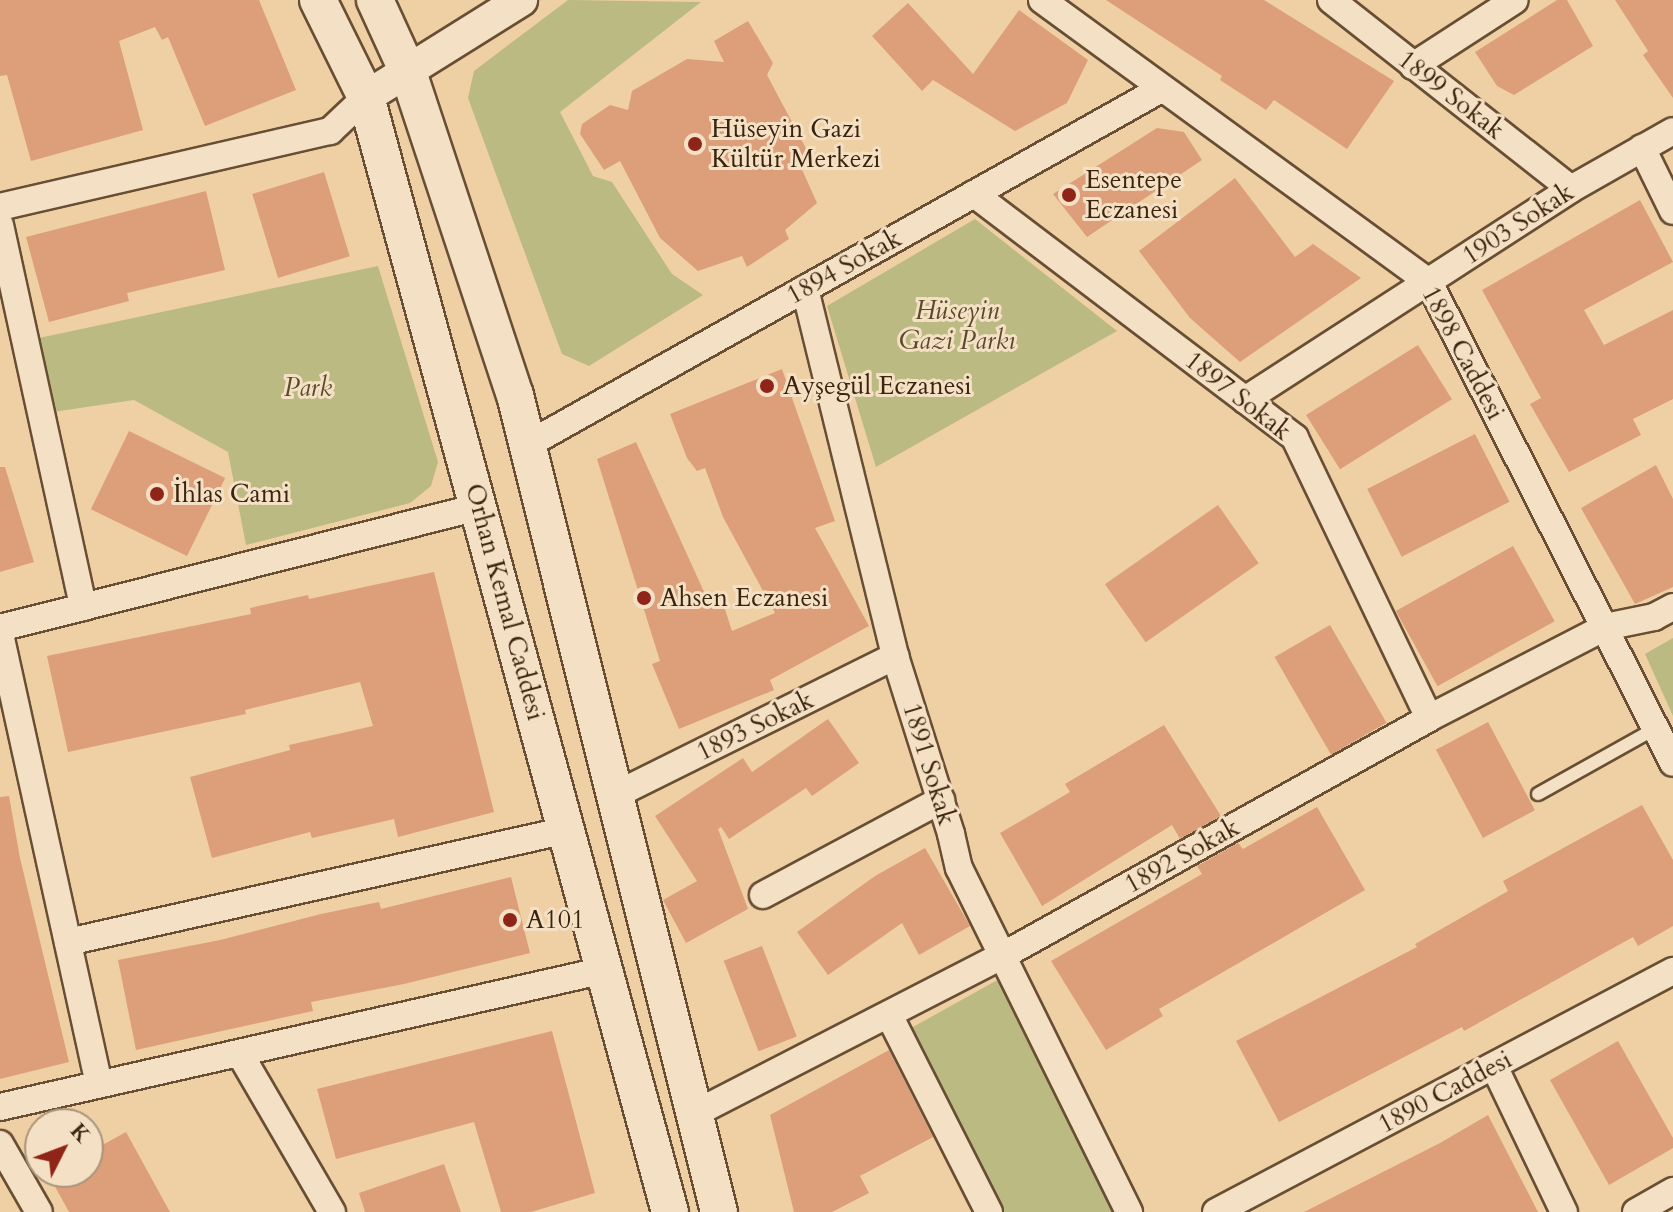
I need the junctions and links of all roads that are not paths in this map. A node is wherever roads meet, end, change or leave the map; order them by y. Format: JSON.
{"nodes":[{"id":1,"x":318,"y":0,"type":"edge"},
{"id":2,"x":375,"y":0,"type":"edge"},
{"id":3,"x":521,"y":0,"type":"edge"},
{"id":4,"x":1042,"y":0,"type":"edge"},
{"id":5,"x":1331,"y":0,"type":"edge"},
{"id":6,"x":1515,"y":0,"type":"edge"},
{"id":7,"x":1413,"y":66,"type":"junction"},
{"id":8,"x":408,"y":72,"type":"junction"},
{"id":9,"x":1161,"y":89,"type":"junction"},
{"id":10,"x":366,"y":97,"type":"junction"},
{"id":11,"x":1673,"y":131,"type":"edge"},
{"id":12,"x":1642,"y":148,"type":"junction"},
{"id":13,"x":1571,"y":189,"type":"junction"},
{"id":14,"x":974,"y":194,"type":"junction"},
{"id":15,"x":0,"y":207,"type":"edge"},
{"id":16,"x":1673,"y":211,"type":"edge"},
{"id":17,"x":0,"y":225,"type":"edge"},
{"id":18,"x":1429,"y":282,"type":"junction"},
{"id":19,"x":805,"y":289,"type":"junction"},
{"id":20,"x":1245,"y":400,"type":"junction"},
{"id":21,"x":527,"y":445,"type":"junction"},
{"id":22,"x":479,"y":507,"type":"junction"},
{"id":23,"x":83,"y":607,"type":"junction"},
{"id":24,"x":1673,"y":607,"type":"edge"},
{"id":25,"x":1605,"y":627,"type":"junction"},
{"id":26,"x":0,"y":631,"type":"edge"},
{"id":27,"x":895,"y":656,"type":"junction"},
{"id":28,"x":1429,"y":718,"type":"junction"},
{"id":29,"x":1656,"y":728,"type":"junction"},
{"id":30,"x":1673,"y":763,"type":"edge"},
{"id":31,"x":1538,"y":794,"type":"dead end"},
{"id":32,"x":615,"y":795,"type":"junction"},
{"id":33,"x":941,"y":800,"type":"junction"},
{"id":34,"x":567,"y":830,"type":"junction"},
{"id":35,"x":763,"y":895,"type":"dead end"},
{"id":36,"x":68,"y":942,"type":"junction"},
{"id":37,"x":1002,"y":956,"type":"junction"},
{"id":38,"x":605,"y":970,"type":"junction"},
{"id":39,"x":1673,"y":971,"type":"edge"},
{"id":40,"x":889,"y":1015,"type":"junction"},
{"id":41,"x":240,"y":1054,"type":"junction"},
{"id":42,"x":1494,"y":1066,"type":"junction"},
{"id":43,"x":99,"y":1084,"type":"junction"},
{"id":44,"x":0,"y":1107,"type":"edge"},
{"id":45,"x":694,"y":1114,"type":"junction"},
{"id":46,"x":0,"y":1144,"type":"edge"},
{"id":47,"x":1673,"y":1191,"type":"edge"},
{"id":48,"x":39,"y":1212,"type":"edge"},
{"id":49,"x":332,"y":1212,"type":"edge"},
{"id":50,"x":670,"y":1212,"type":"edge"},
{"id":51,"x":719,"y":1212,"type":"edge"},
{"id":52,"x":989,"y":1212,"type":"edge"},
{"id":53,"x":1129,"y":1212,"type":"edge"},
{"id":54,"x":1216,"y":1212,"type":"edge"},
{"id":55,"x":1564,"y":1212,"type":"edge"},
{"id":56,"x":1636,"y":1212,"type":"edge"}],
"edges":[{"from":1,"to":10,"type":"main road","name":"Orhan Kemal Caddesi"},
{"from":2,"to":8,"type":"main road"},
{"from":3,"to":8,"type":"street"},
{"from":4,"to":9,"type":"street","name":"1898 Caddesi"},
{"from":5,"to":7,"type":"street","name":"1899 Sokak"},
{"from":6,"to":7,"type":"street"},
{"from":7,"to":13,"type":"street","name":"1899 Sokak"},
{"from":8,"to":10,"type":"street"},
{"from":8,"to":21,"type":"main road"},
{"from":9,"to":14,"type":"street","name":"1894 Sokak"},
{"from":9,"to":18,"type":"street","name":"1898 Caddesi"},
{"from":10,"to":15,"type":"street"},
{"from":10,"to":22,"type":"main road","name":"Orhan Kemal Caddesi"},
{"from":11,"to":12,"type":"street","name":"1903 Sokak"},
{"from":12,"to":13,"type":"street","name":"1903 Sokak"},
{"from":12,"to":16,"type":"street"},
{"from":13,"to":18,"type":"street","name":"1903 Sokak"},
{"from":14,"to":19,"type":"street","name":"1894 Sokak"},
{"from":14,"to":20,"type":"street","name":"1897 Sokak"},
{"from":17,"to":23,"type":"street"},
{"from":18,"to":20,"type":"street","name":"1903 Sokak"},
{"from":18,"to":25,"type":"street","name":"1898 Caddesi"},
{"from":19,"to":21,"type":"street","name":"1894 Sokak"},
{"from":19,"to":27,"type":"street","name":"1891 Sokak"},
{"from":20,"to":28,"type":"street","name":"1897 Sokak"},
{"from":21,"to":32,"type":"main road"},
{"from":22,"to":23,"type":"street"},
{"from":22,"to":34,"type":"main road","name":"Orhan Kemal Caddesi"},
{"from":23,"to":26,"type":"street"},
{"from":24,"to":25,"type":"street","name":"1892 Sokak"},
{"from":25,"to":28,"type":"street","name":"1892 Sokak"},
{"from":25,"to":29,"type":"street","name":"1898 Caddesi"},
{"from":26,"to":36,"type":"street"},
{"from":27,"to":32,"type":"street","name":"1893 Sokak"},
{"from":27,"to":33,"type":"street","name":"1891 Sokak"},
{"from":28,"to":37,"type":"street","name":"1892 Sokak"},
{"from":29,"to":30,"type":"street","name":"1898 Caddesi"},
{"from":29,"to":31,"type":"lane"},
{"from":32,"to":45,"type":"main road"},
{"from":33,"to":35,"type":"street"},
{"from":33,"to":37,"type":"street","name":"1891 Sokak"},
{"from":34,"to":36,"type":"street"},
{"from":34,"to":38,"type":"main road","name":"Orhan Kemal Caddesi"},
{"from":36,"to":43,"type":"street"},
{"from":37,"to":40,"type":"street","name":"1892 Sokak"},
{"from":37,"to":53,"type":"street","name":"1891 Sokak"},
{"from":38,"to":41,"type":"street"},
{"from":38,"to":50,"type":"main road","name":"Orhan Kemal Caddesi"},
{"from":39,"to":42,"type":"street","name":"1890 Caddesi"},
{"from":40,"to":45,"type":"street","name":"1892 Sokak"},
{"from":40,"to":52,"type":"street"},
{"from":41,"to":43,"type":"street"},
{"from":41,"to":49,"type":"street"},
{"from":42,"to":54,"type":"street","name":"1890 Caddesi"},
{"from":42,"to":55,"type":"street"},
{"from":43,"to":44,"type":"street"},
{"from":45,"to":51,"type":"main road"},
{"from":46,"to":48,"type":"street"},
{"from":47,"to":56,"type":"street"}]}
